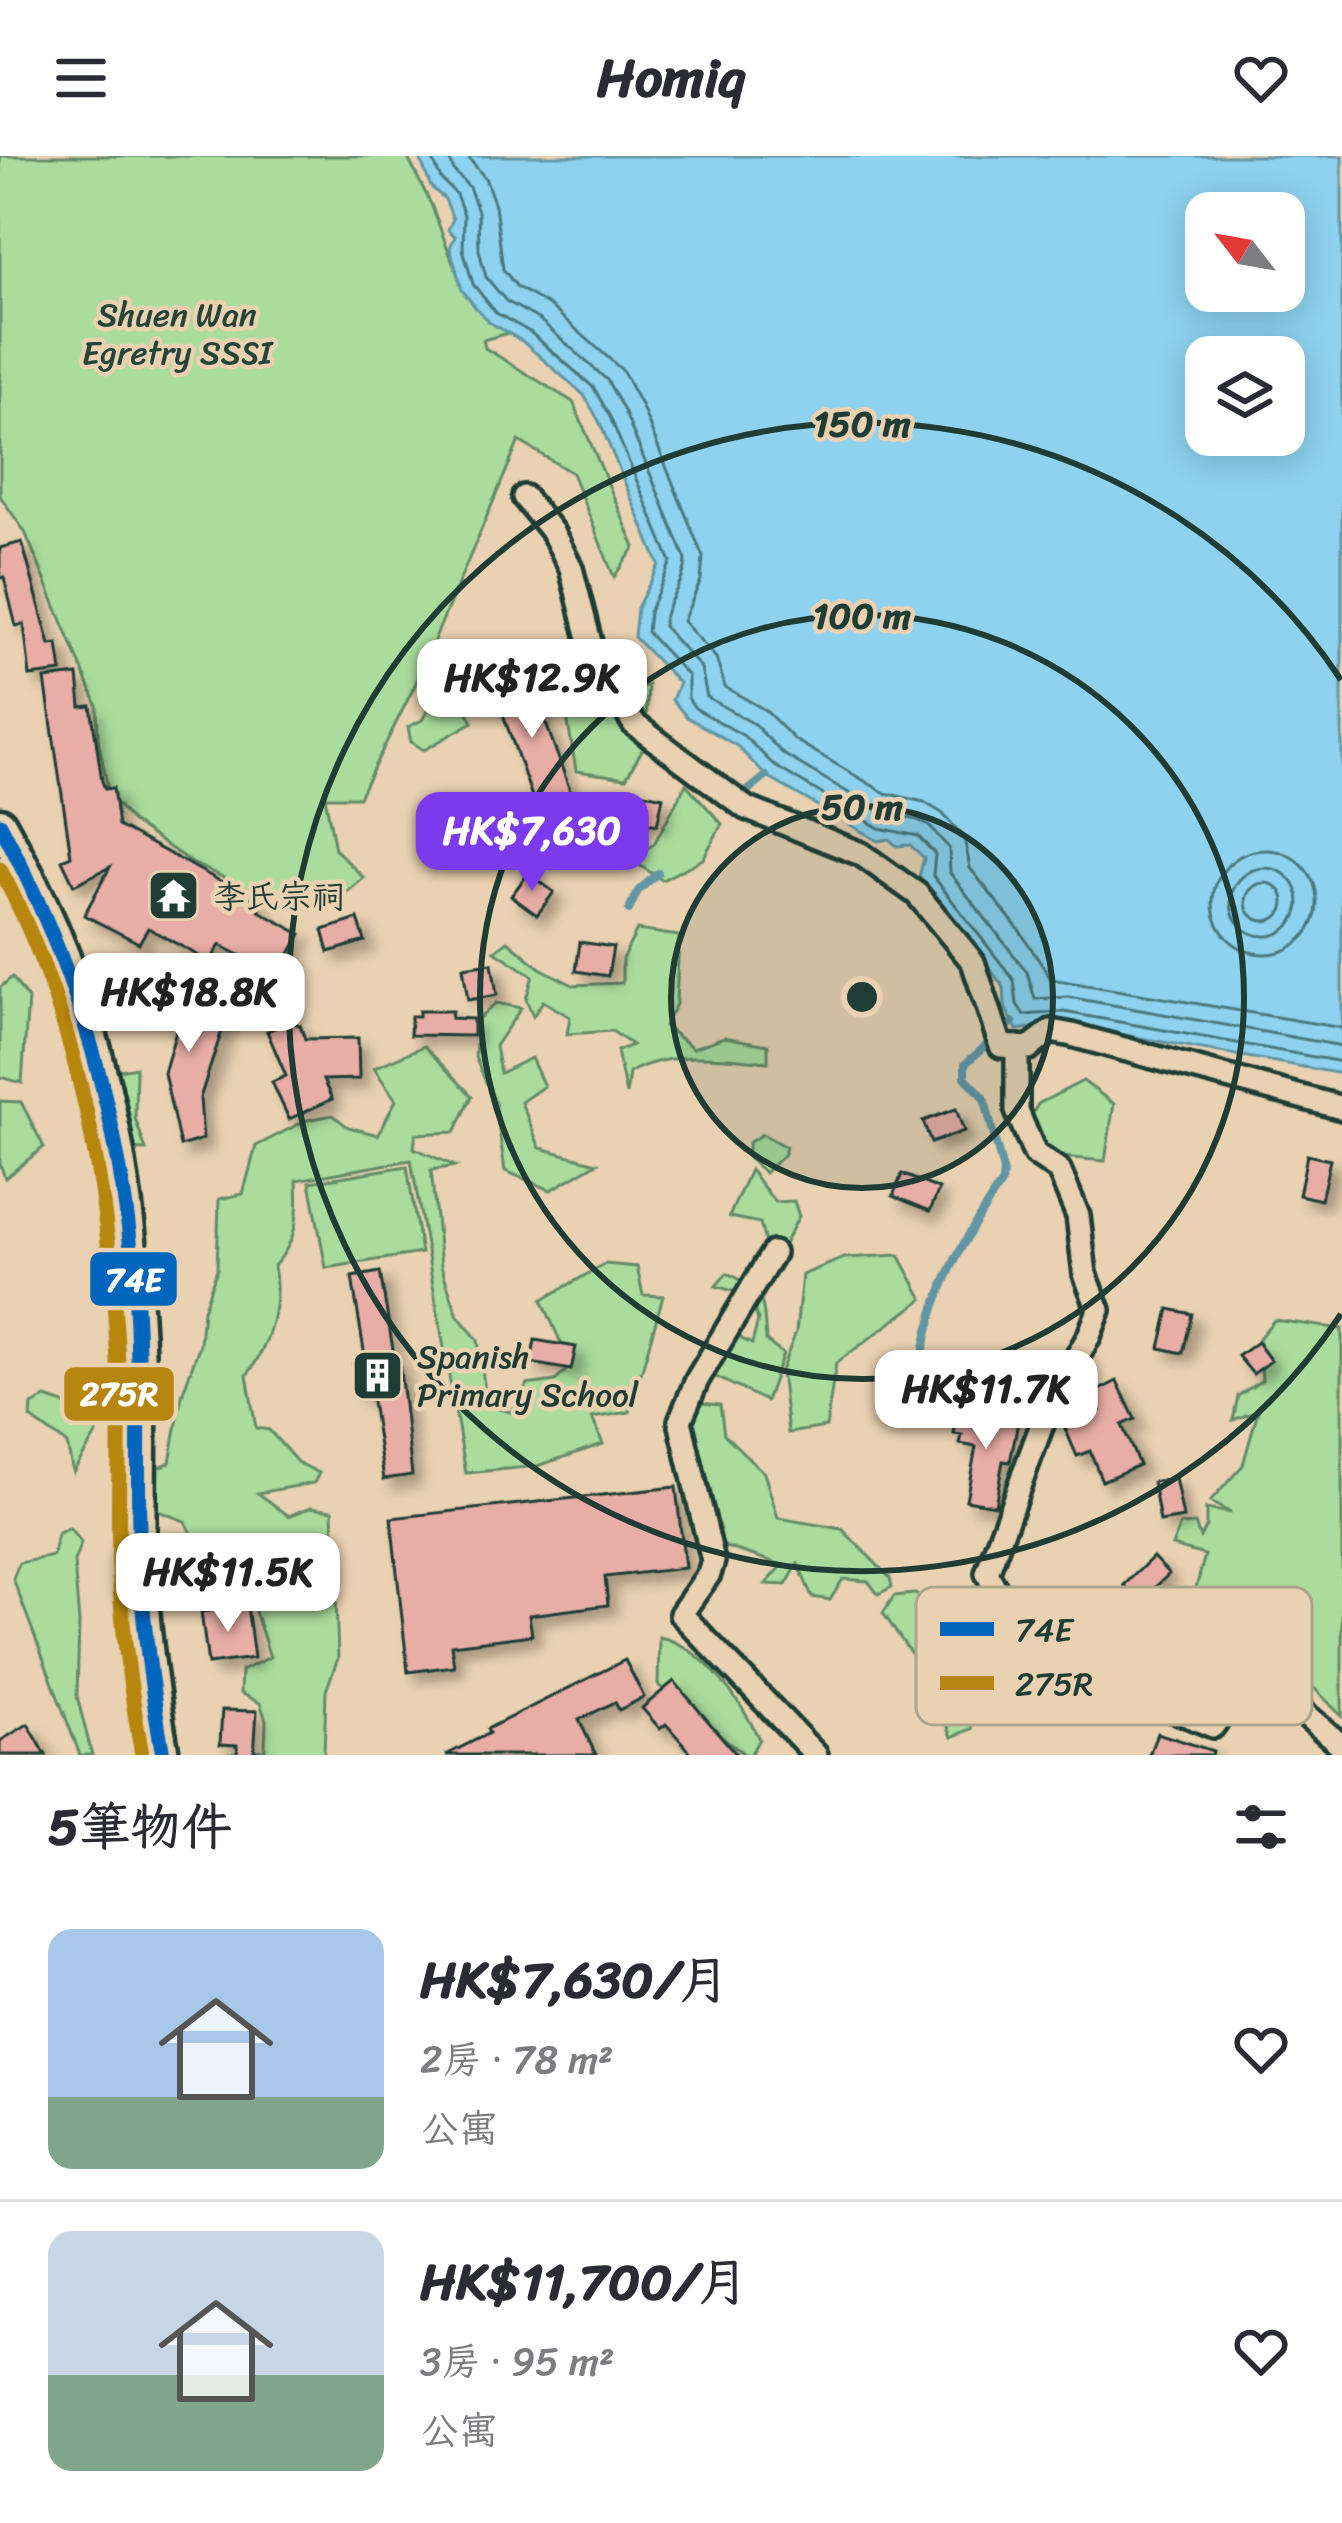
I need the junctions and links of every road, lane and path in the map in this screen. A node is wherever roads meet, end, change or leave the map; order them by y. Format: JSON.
{"nodes":[{"id":1,"x":524,"y":497,"type":"dead end"},
{"id":2,"x":0,"y":824,"type":"edge"},
{"id":3,"x":1002,"y":1036,"type":"junction"},
{"id":4,"x":1342,"y":1108,"type":"edge"},
{"id":5,"x":773,"y":1253,"type":"dead end"},
{"id":6,"x":993,"y":1587,"type":"edge"},
{"id":7,"x":1312,"y":1720,"type":"edge"},
{"id":8,"x":1342,"y":1746,"type":"edge"},
{"id":9,"x":164,"y":1755,"type":"edge"},
{"id":10,"x":817,"y":1755,"type":"edge"}],
"edges":[{"from":1,"to":3,"type":"street"},
{"from":2,"to":9,"type":"main road"},
{"from":3,"to":4,"type":"street"},
{"from":3,"to":6,"type":"street"},
{"from":5,"to":10,"type":"street"},
{"from":7,"to":8,"type":"street"}]}
